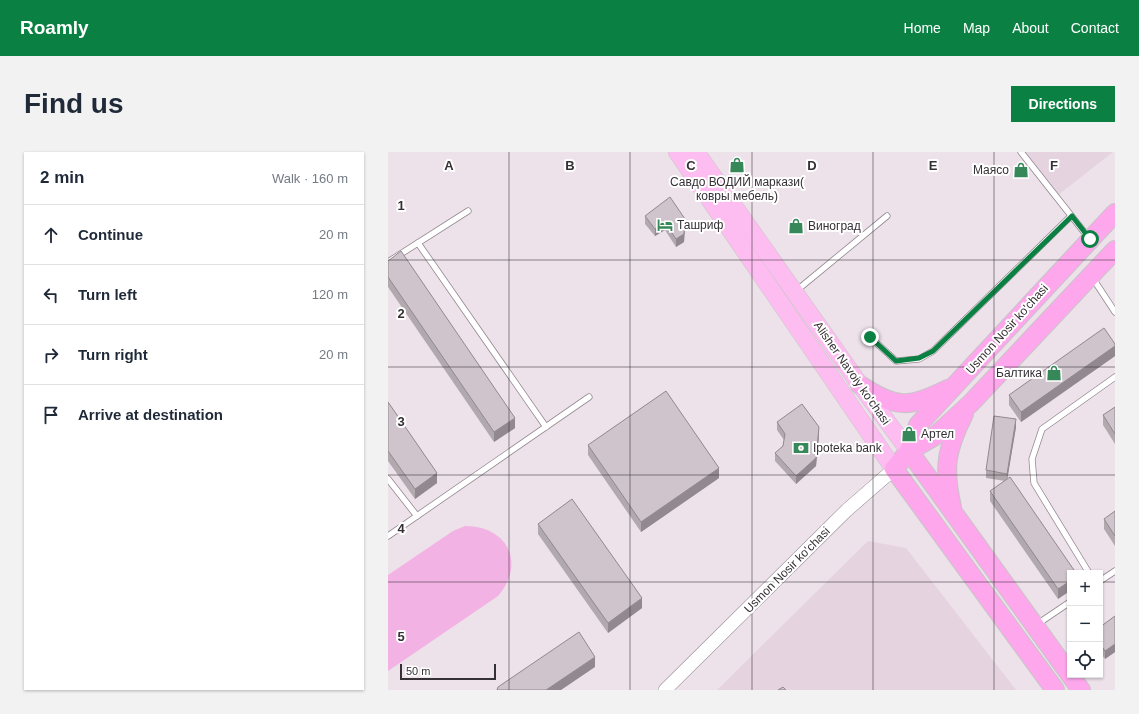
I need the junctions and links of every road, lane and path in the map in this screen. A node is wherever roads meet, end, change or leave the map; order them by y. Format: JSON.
{"nodes":[{"id":1,"x":677,"y":152,"type":"edge"},
{"id":2,"x":696,"y":152,"type":"edge"},
{"id":3,"x":1021,"y":152,"type":"edge"},
{"id":4,"x":468,"y":211,"type":"dead end"},
{"id":5,"x":1115,"y":213,"type":"edge"},
{"id":6,"x":887,"y":216,"type":"dead end"},
{"id":7,"x":1072,"y":216,"type":"junction"},
{"id":8,"x":1090,"y":239,"type":"junction"},
{"id":9,"x":418,"y":243,"type":"junction"},
{"id":10,"x":1115,"y":250,"type":"edge"},
{"id":11,"x":388,"y":262,"type":"edge"},
{"id":12,"x":1090,"y":275,"type":"junction"},
{"id":13,"x":795,"y":292,"type":"junction"},
{"id":14,"x":1115,"y":312,"type":"edge"},
{"id":15,"x":870,"y":337,"type":"dead end"},
{"id":16,"x":1115,"y":377,"type":"edge"},
{"id":17,"x":959,"y":383,"type":"junction"},
{"id":18,"x":860,"y":385,"type":"junction"},
{"id":19,"x":588,"y":397,"type":"dead end"},
{"id":20,"x":970,"y":403,"type":"junction"},
{"id":21,"x":546,"y":427,"type":"junction"},
{"id":22,"x":909,"y":451,"type":"junction"},
{"id":23,"x":894,"y":469,"type":"junction"},
{"id":24,"x":388,"y":479,"type":"edge"},
{"id":25,"x":953,"y":513,"type":"junction"},
{"id":26,"x":417,"y":516,"type":"junction"},
{"id":27,"x":388,"y":536,"type":"edge"},
{"id":28,"x":1087,"y":570,"type":"edge"},
{"id":29,"x":1115,"y":571,"type":"edge"},
{"id":30,"x":1103,"y":579,"type":"edge"},
{"id":31,"x":1067,"y":604,"type":"edge"},
{"id":32,"x":1034,"y":626,"type":"junction"},
{"id":33,"x":665,"y":690,"type":"edge"},
{"id":34,"x":1055,"y":690,"type":"edge"},
{"id":35,"x":1081,"y":690,"type":"edge"}],
"edges":[{"from":1,"to":23,"type":"main road","name":"Alisher Navoiy ko'chasi"},
{"from":2,"to":13,"type":"main road","name":"Alisher Navoiy ko'chasi"},
{"from":3,"to":7,"type":"lane"},
{"from":4,"to":9,"type":"lane"},
{"from":5,"to":8,"type":"highway","name":"Usmon Nosir ko'chasi"},
{"from":6,"to":13,"type":"lane"},
{"from":7,"to":8,"type":"lane"},
{"from":7,"to":15,"type":"lane"},
{"from":8,"to":17,"type":"highway","name":"Usmon Nosir ko'chasi"},
{"from":9,"to":11,"type":"lane"},
{"from":9,"to":21,"type":"lane"},
{"from":10,"to":12,"type":"highway","name":"Usmon Nosir ko'chasi"},
{"from":12,"to":14,"type":"lane"},
{"from":12,"to":20,"type":"highway","name":"Usmon Nosir ko'chasi"},
{"from":13,"to":18,"type":"main road","name":"Alisher Navoiy ko'chasi"},
{"from":16,"to":28,"type":"lane"},
{"from":17,"to":18,"type":"highway"},
{"from":17,"to":22,"type":"highway","name":"Usmon Nosir ko'chasi"},
{"from":18,"to":22,"type":"main road","name":"Alisher Navoiy ko'chasi"},
{"from":19,"to":21,"type":"lane"},
{"from":20,"to":22,"type":"highway","name":"Usmon Nosir ko'chasi"},
{"from":20,"to":25,"type":"highway"},
{"from":21,"to":26,"type":"lane"},
{"from":22,"to":23,"type":"highway","name":"Usmon Nosir ko'chasi"},
{"from":22,"to":25,"type":"highway","name":"Alisher Navoiy ko'chasi"},
{"from":23,"to":33,"type":"street","name":"Usmon Nosir ko'chasi"},
{"from":23,"to":34,"type":"highway","name":"Alisher Navoiy ko'chasi"},
{"from":24,"to":26,"type":"lane"},
{"from":25,"to":32,"type":"highway","name":"Alisher Navoiy ko'chasi"},
{"from":26,"to":27,"type":"lane"},
{"from":29,"to":30,"type":"lane"},
{"from":31,"to":32,"type":"lane"},
{"from":32,"to":35,"type":"highway","name":"Alisher Navoiy ko'chasi"}]}
